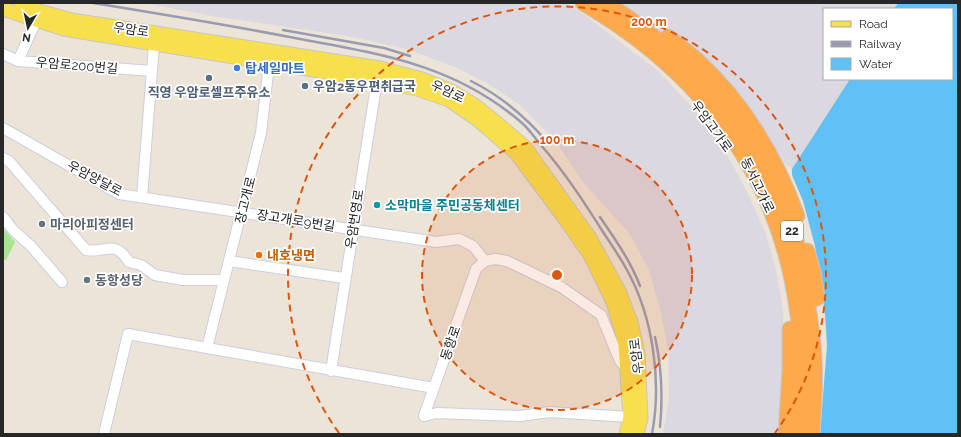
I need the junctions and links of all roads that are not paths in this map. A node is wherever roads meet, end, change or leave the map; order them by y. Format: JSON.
{"nodes":[{"id":1,"x":21,"y":3,"type":"edge"},
{"id":2,"x":579,"y":3,"type":"edge"},
{"id":3,"x":583,"y":3,"type":"edge"},
{"id":4,"x":606,"y":3,"type":"edge"},
{"id":5,"x":622,"y":3,"type":"edge"},
{"id":6,"x":3,"y":9,"type":"edge"},
{"id":7,"x":36,"y":21,"type":"junction"},
{"id":8,"x":154,"y":45,"type":"junction"},
{"id":9,"x":271,"y":50,"type":"junction"},
{"id":10,"x":3,"y":54,"type":"edge"},
{"id":11,"x":18,"y":61,"type":"junction"},
{"id":12,"x":269,"y":63,"type":"junction"},
{"id":13,"x":379,"y":68,"type":"junction"},
{"id":14,"x":152,"y":72,"type":"junction"},
{"id":15,"x":377,"y":81,"type":"junction"},
{"id":16,"x":3,"y":128,"type":"edge"},
{"id":17,"x":3,"y":158,"type":"edge"},
{"id":18,"x":142,"y":197,"type":"junction"},
{"id":19,"x":242,"y":212,"type":"junction"},
{"id":20,"x":3,"y":217,"type":"edge"},
{"id":21,"x":352,"y":229,"type":"junction"},
{"id":22,"x":228,"y":261,"type":"junction"},
{"id":23,"x":485,"y":261,"type":"junction"},
{"id":24,"x":344,"y":278,"type":"junction"},
{"id":25,"x":223,"y":280,"type":"junction"},
{"id":26,"x":62,"y":282,"type":"dead end"},
{"id":27,"x":208,"y":348,"type":"junction"},
{"id":28,"x":331,"y":371,"type":"junction"},
{"id":29,"x":628,"y":371,"type":"junction"},
{"id":30,"x":434,"y":388,"type":"junction"},
{"id":31,"x":630,"y":417,"type":"junction"},
{"id":32,"x":104,"y":434,"type":"edge"},
{"id":33,"x":626,"y":434,"type":"edge"},
{"id":34,"x":637,"y":434,"type":"edge"},
{"id":35,"x":786,"y":434,"type":"edge"},
{"id":36,"x":799,"y":434,"type":"edge"},
{"id":37,"x":812,"y":434,"type":"edge"},
{"id":38,"x":817,"y":434,"type":"edge"}],
"edges":[{"from":1,"to":9,"type":"main road","name":"우암로"},
{"from":2,"to":35,"type":"highway","name":"우암고가로"},
{"from":3,"to":36,"type":"highway","name":"동서고가로","number":"22"},
{"from":4,"to":37,"type":"highway","name":"동서고가로","number":"22"},
{"from":5,"to":38,"type":"highway"},
{"from":6,"to":7,"type":"main road","name":"우암로"},
{"from":7,"to":8,"type":"main road","name":"우암로"},
{"from":7,"to":11,"type":"street"},
{"from":8,"to":12,"type":"main road","name":"우암로"},
{"from":8,"to":14,"type":"street"},
{"from":9,"to":12,"type":"street","name":"장고개로"},
{"from":9,"to":13,"type":"main road","name":"우암로"},
{"from":10,"to":11,"type":"street","name":"우암로200번길"},
{"from":11,"to":14,"type":"street","name":"우암로200번길"},
{"from":12,"to":15,"type":"main road","name":"우암로"},
{"from":12,"to":19,"type":"street","name":"장고개로"},
{"from":13,"to":15,"type":"street","name":"우암번영로"},
{"from":13,"to":34,"type":"main road","name":"우암로"},
{"from":14,"to":18,"type":"street"},
{"from":15,"to":21,"type":"street","name":"우암번영로"},
{"from":15,"to":29,"type":"main road","name":"우암로"},
{"from":16,"to":18,"type":"street","name":"우암양달로"},
{"from":17,"to":25,"type":"street"},
{"from":18,"to":19,"type":"street","name":"우암양달로"},
{"from":19,"to":21,"type":"street","name":"장고개로9번길"},
{"from":19,"to":22,"type":"street","name":"장고개로"},
{"from":20,"to":26,"type":"street"},
{"from":21,"to":23,"type":"street","name":"장고개로9번길"},
{"from":21,"to":24,"type":"street","name":"우암번영로"},
{"from":22,"to":24,"type":"street"},
{"from":22,"to":25,"type":"street","name":"장고개로"},
{"from":23,"to":29,"type":"street"},
{"from":23,"to":30,"type":"street","name":"동항로"},
{"from":24,"to":28,"type":"street","name":"우암번영로"},
{"from":25,"to":27,"type":"street","name":"장고개로"},
{"from":27,"to":28,"type":"street"},
{"from":27,"to":32,"type":"street"},
{"from":28,"to":30,"type":"street"},
{"from":29,"to":31,"type":"main road","name":"우암로"},
{"from":30,"to":31,"type":"street","name":"동항로"},
{"from":31,"to":33,"type":"main road","name":"우암로"}]}
